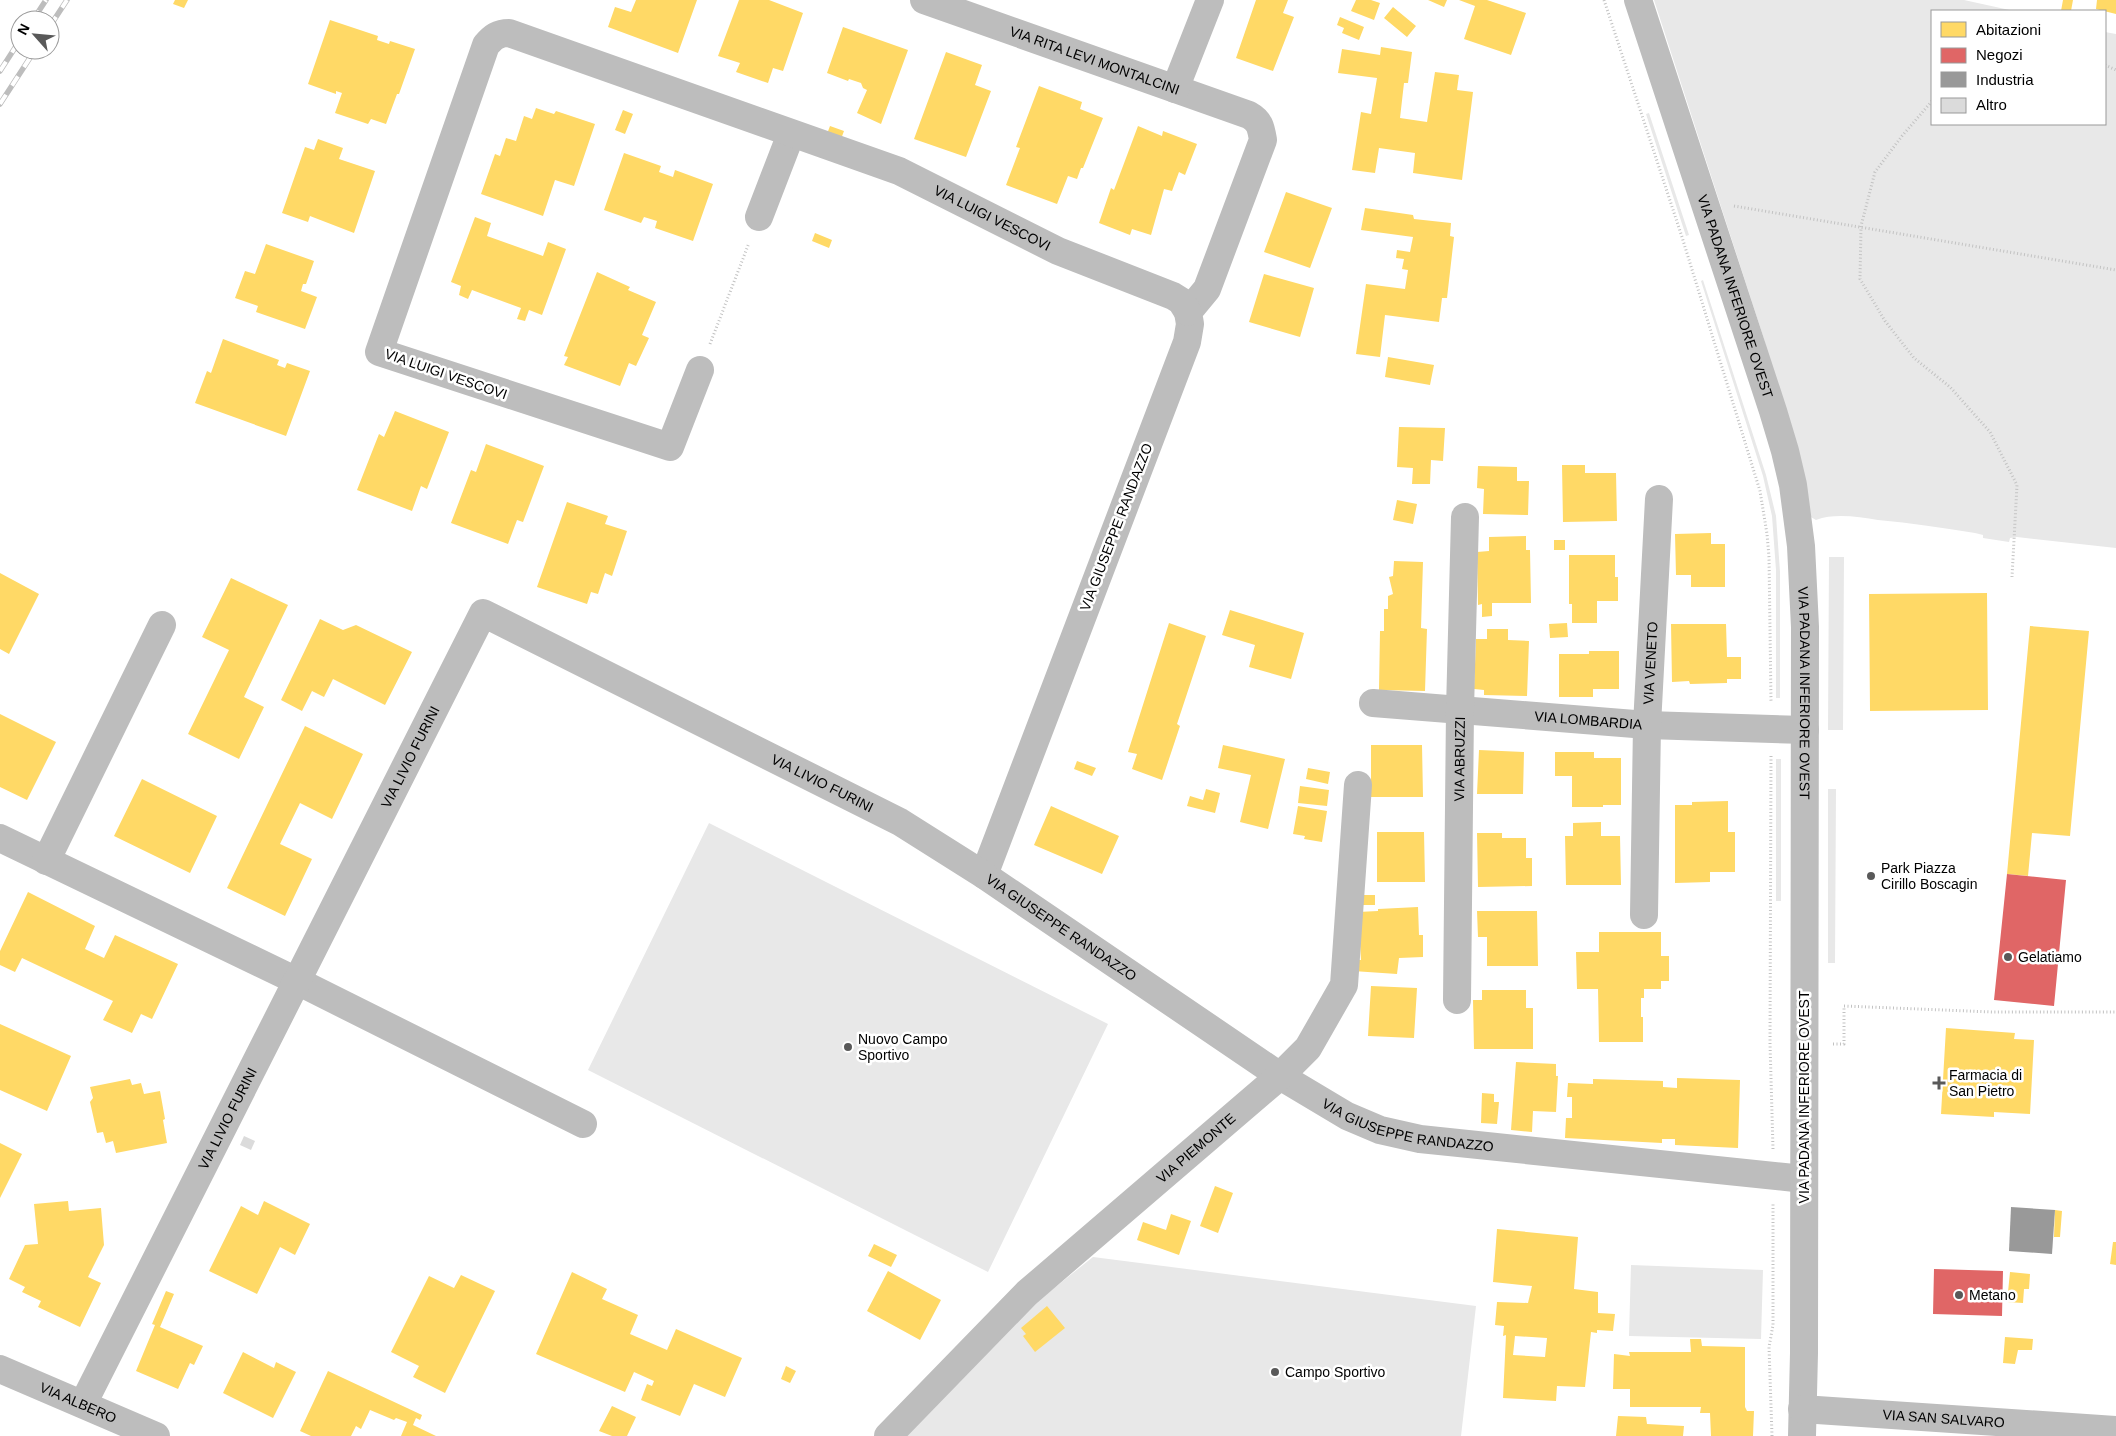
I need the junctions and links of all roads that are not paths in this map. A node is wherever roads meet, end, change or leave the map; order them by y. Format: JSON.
{"nodes":[{"id":1,"x":924,"y":0,"type":"edge"},
{"id":2,"x":1210,"y":0,"type":"edge"},
{"id":3,"x":1638,"y":0,"type":"edge"},
{"id":4,"x":1175,"y":89,"type":"junction"},
{"id":5,"x":791,"y":134,"type":"junction"},
{"id":6,"x":759,"y":217,"type":"road end"},
{"id":7,"x":1188,"y":312,"type":"junction"},
{"id":8,"x":700,"y":370,"type":"road end"},
{"id":9,"x":1659,"y":499,"type":"dead end"},
{"id":10,"x":1465,"y":517,"type":"dead end"},
{"id":11,"x":162,"y":625,"type":"dead end"},
{"id":12,"x":1373,"y":703,"type":"dead end"},
{"id":13,"x":1460,"y":710,"type":"junction"},
{"id":14,"x":1647,"y":725,"type":"junction"},
{"id":15,"x":1805,"y":730,"type":"junction"},
{"id":16,"x":1358,"y":785,"type":"dead end"},
{"id":17,"x":0,"y":838,"type":"edge"},
{"id":18,"x":46,"y":860,"type":"junction"},
{"id":19,"x":984,"y":875,"type":"junction"},
{"id":20,"x":1644,"y":916,"type":"dead end"},
{"id":21,"x":297,"y":981,"type":"junction"},
{"id":22,"x":1457,"y":1000,"type":"dead end"},
{"id":23,"x":1280,"y":1076,"type":"junction"},
{"id":24,"x":583,"y":1124,"type":"dead end"},
{"id":25,"x":1804,"y":1179,"type":"junction"},
{"id":26,"x":0,"y":1369,"type":"edge"},
{"id":27,"x":83,"y":1404,"type":"junction"},
{"id":28,"x":1802,"y":1409,"type":"junction"},
{"id":29,"x":2116,"y":1430,"type":"edge"},
{"id":30,"x":156,"y":1436,"type":"edge"},
{"id":31,"x":888,"y":1436,"type":"edge"},
{"id":32,"x":1802,"y":1436,"type":"edge"}],
"edges":[{"from":1,"to":4,"type":"street","name":"VIA RITA LEVI MONTALCINI"},
{"from":2,"to":4,"type":"street"},
{"from":3,"to":15,"type":"street","name":"VIA PADANA INFERIORE OVEST"},
{"from":4,"to":7,"type":"street","name":"VIA RITA LEVI MONTALCINI"},
{"from":5,"to":6,"type":"street"},
{"from":5,"to":7,"type":"street","name":"VIA LUIGI VESCOVI"},
{"from":5,"to":8,"type":"street","name":"VIA LUIGI VESCOVI"},
{"from":7,"to":19,"type":"street","name":"VIA GIUSEPPE RANDAZZO"},
{"from":9,"to":14,"type":"street","name":"VIA VENETO"},
{"from":10,"to":13,"type":"street","name":"VIA ABRUZZI"},
{"from":11,"to":18,"type":"street"},
{"from":12,"to":13,"type":"street","name":"VIA LOMBARDIA"},
{"from":13,"to":14,"type":"street","name":"VIA LOMBARDIA"},
{"from":13,"to":22,"type":"street","name":"VIA ABRUZZI"},
{"from":14,"to":15,"type":"street","name":"VIA LOMBARDIA"},
{"from":14,"to":20,"type":"street","name":"VIA VENETO"},
{"from":15,"to":25,"type":"street","name":"VIA PADANA INFERIORE OVEST"},
{"from":16,"to":23,"type":"street","name":"VIA PIEMONTE"},
{"from":17,"to":18,"type":"street"},
{"from":18,"to":21,"type":"street"},
{"from":19,"to":21,"type":"street","name":"VIA LIVIO FURINI"},
{"from":19,"to":23,"type":"street","name":"VIA GIUSEPPE RANDAZZO"},
{"from":21,"to":24,"type":"street"},
{"from":21,"to":27,"type":"street","name":"VIA LIVIO FURINI"},
{"from":23,"to":25,"type":"street","name":"VIA GIUSEPPE RANDAZZO"},
{"from":23,"to":31,"type":"street","name":"VIA PIEMONTE"},
{"from":25,"to":28,"type":"street","name":"VIA PADANA INFERIORE OVEST"},
{"from":26,"to":27,"type":"street","name":"VIA ALBERO"},
{"from":27,"to":30,"type":"street","name":"VIA ALBERO"},
{"from":28,"to":29,"type":"street","name":"VIA SAN SALVARO"},
{"from":28,"to":32,"type":"street","name":"VIA PADANA INFERIORE OVEST"}]}
